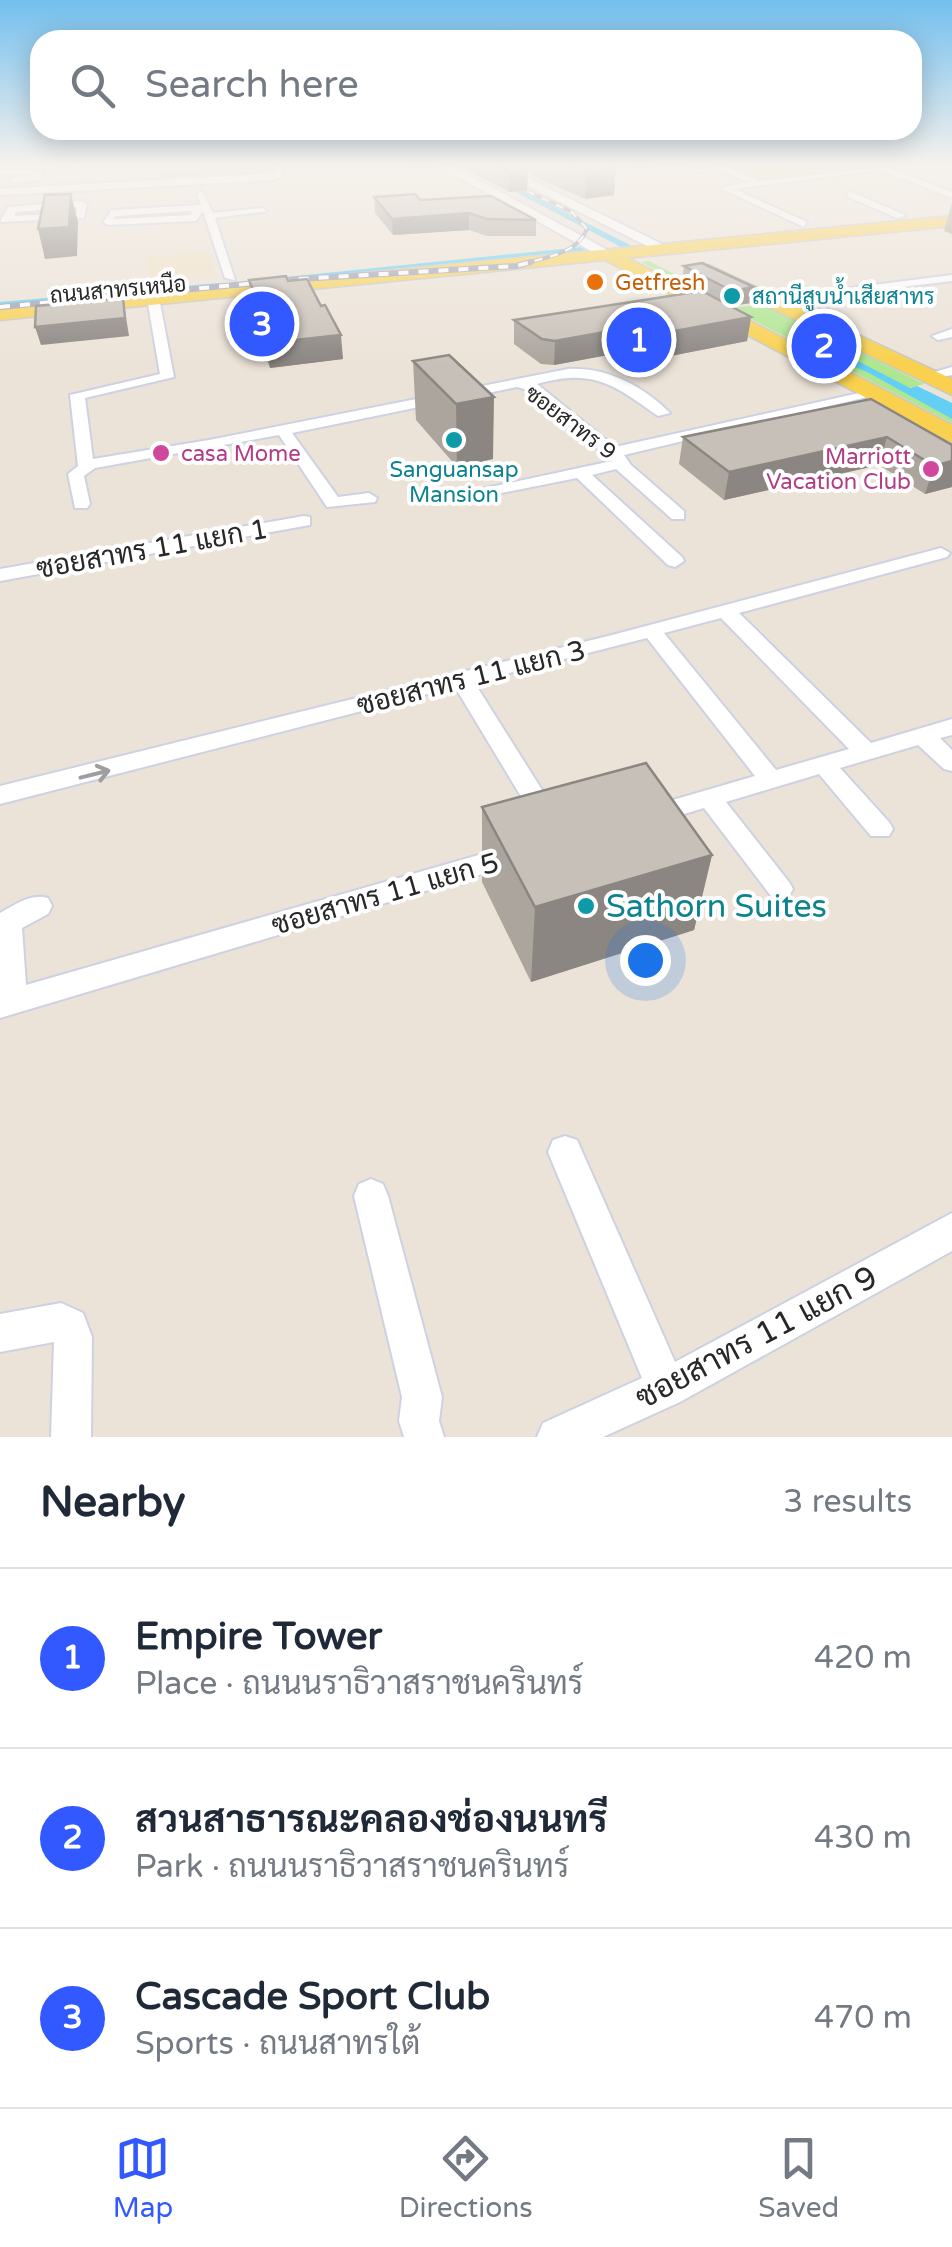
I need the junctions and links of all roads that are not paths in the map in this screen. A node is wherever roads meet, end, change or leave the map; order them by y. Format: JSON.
{"nodes":[{"id":1,"x":213,"y":231,"type":"edge"},
{"id":2,"x":565,"y":231,"type":"edge"},
{"id":3,"x":628,"y":231,"type":"edge"},
{"id":4,"x":729,"y":231,"type":"edge"},
{"id":5,"x":844,"y":231,"type":"edge"},
{"id":6,"x":644,"y":239,"type":"junction"},
{"id":7,"x":589,"y":244,"type":"junction"},
{"id":8,"x":662,"y":248,"type":"junction"},
{"id":9,"x":607,"y":254,"type":"junction"},
{"id":10,"x":694,"y":264,"type":"junction"},
{"id":11,"x":642,"y":272,"type":"junction"},
{"id":12,"x":231,"y":278,"type":"junction"},
{"id":13,"x":952,"y":278,"type":"edge"},
{"id":14,"x":206,"y":287,"type":"junction"},
{"id":15,"x":256,"y":288,"type":"junction"},
{"id":16,"x":154,"y":298,"type":"junction"},
{"id":17,"x":769,"y":299,"type":"junction"},
{"id":18,"x":0,"y":300,"type":"edge"},
{"id":19,"x":0,"y":314,"type":"edge"},
{"id":20,"x":952,"y":371,"type":"edge"},
{"id":21,"x":927,"y":376,"type":"junction"},
{"id":22,"x":524,"y":383,"type":"junction"},
{"id":23,"x":952,"y":388,"type":"edge"},
{"id":24,"x":873,"y":394,"type":"junction"},
{"id":25,"x":663,"y":413,"type":"dead end"},
{"id":26,"x":284,"y":430,"type":"junction"},
{"id":27,"x":952,"y":435,"type":"edge"},
{"id":28,"x":618,"y":458,"type":"junction"},
{"id":29,"x":89,"y":466,"type":"junction"},
{"id":30,"x":580,"y":473,"type":"junction"},
{"id":31,"x":487,"y":494,"type":"dead end"},
{"id":32,"x":368,"y":498,"type":"dead end"},
{"id":33,"x":81,"y":504,"type":"dead end"},
{"id":34,"x":678,"y":515,"type":"dead end"},
{"id":35,"x":304,"y":521,"type":"dead end"},
{"id":36,"x":941,"y":553,"type":"dead end"},
{"id":37,"x":675,"y":562,"type":"dead end"},
{"id":38,"x":0,"y":574,"type":"edge"},
{"id":39,"x":725,"y":610,"type":"junction"},
{"id":40,"x":651,"y":630,"type":"junction"},
{"id":41,"x":462,"y":680,"type":"junction"},
{"id":42,"x":952,"y":726,"type":"edge"},
{"id":43,"x":922,"y":736,"type":"junction"},
{"id":44,"x":867,"y":753,"type":"junction"},
{"id":45,"x":952,"y":762,"type":"edge"},
{"id":46,"x":824,"y":765,"type":"junction"},
{"id":47,"x":771,"y":780,"type":"junction"},
{"id":48,"x":0,"y":795,"type":"edge"},
{"id":49,"x":709,"y":798,"type":"junction"},
{"id":50,"x":626,"y":822,"type":"edge"},
{"id":51,"x":880,"y":828,"type":"dead end"},
{"id":52,"x":780,"y":889,"type":"dead end"},
{"id":53,"x":38,"y":906,"type":"dead end"},
{"id":54,"x":6,"y":1003,"type":"edge"},
{"id":55,"x":565,"y":1152,"type":"dead end"},
{"id":56,"x":371,"y":1196,"type":"dead end"},
{"id":57,"x":952,"y":1232,"type":"edge"},
{"id":58,"x":0,"y":1333,"type":"edge"},
{"id":59,"x":666,"y":1388,"type":"junction"},
{"id":60,"x":71,"y":1437,"type":"edge"},
{"id":61,"x":424,"y":1437,"type":"edge"},
{"id":62,"x":558,"y":1437,"type":"edge"}],
"edges":[{"from":1,"to":12,"type":"street"},
{"from":2,"to":7,"type":"main road"},
{"from":3,"to":6,"type":"main road"},
{"from":4,"to":6,"type":"main road","name":"ถนนสาทรเหนือ"},
{"from":5,"to":8,"type":"main road"},
{"from":6,"to":7,"type":"main road","name":"ถนนสาทรเหนือ"},
{"from":6,"to":8,"type":"main road"},
{"from":7,"to":9,"type":"main road"},
{"from":7,"to":12,"type":"main road","name":"ถนนสาทรเหนือ"},
{"from":8,"to":9,"type":"main road"},
{"from":8,"to":10,"type":"main road"},
{"from":9,"to":11,"type":"main road"},
{"from":9,"to":15,"type":"main road"},
{"from":10,"to":11,"type":"main road"},
{"from":10,"to":17,"type":"main road"},
{"from":11,"to":24,"type":"main road"},
{"from":12,"to":14,"type":"main road","name":"ถนนสาทรเหนือ"},
{"from":12,"to":15,"type":"main road"},
{"from":13,"to":17,"type":"street"},
{"from":14,"to":15,"type":"main road"},
{"from":14,"to":16,"type":"main road"},
{"from":14,"to":18,"type":"main road","name":"ถนนสาทรเหนือ"},
{"from":16,"to":19,"type":"main road"},
{"from":16,"to":29,"type":"street"},
{"from":17,"to":21,"type":"main road"},
{"from":20,"to":21,"type":"street"},
{"from":21,"to":23,"type":"main road"},
{"from":22,"to":25,"type":"street"},
{"from":22,"to":26,"type":"street","name":"ซอยสาทร 9"},
{"from":22,"to":28,"type":"street","name":"ซอยสาทร 9"},
{"from":24,"to":27,"type":"main road"},
{"from":24,"to":28,"type":"street"},
{"from":26,"to":29,"type":"street","name":"ซอยสาทร 9"},
{"from":26,"to":32,"type":"street"},
{"from":28,"to":30,"type":"street","name":"ซอยสาทร 9"},
{"from":28,"to":34,"type":"street"},
{"from":29,"to":33,"type":"street"},
{"from":30,"to":31,"type":"street","name":"ซอยสาทร 9"},
{"from":30,"to":37,"type":"street"},
{"from":35,"to":38,"type":"street","name":"ซอยสาทร 11 แยก 1"},
{"from":36,"to":39,"type":"street","name":"ซอยสาทร 11 แยก 3"},
{"from":39,"to":40,"type":"street","name":"ซอยสาทร 11 แยก 3"},
{"from":39,"to":44,"type":"street"},
{"from":40,"to":41,"type":"street","name":"ซอยสาทร 11 แยก 3"},
{"from":40,"to":47,"type":"street"},
{"from":48,"to":41,"type":"street","name":"ซอยสาทร 11 แยก 3","one_way":true},
{"from":41,"to":54,"type":"street","name":"ซอยสาทร 11 แยก 5"},
{"from":42,"to":43,"type":"street"},
{"from":43,"to":44,"type":"street"},
{"from":43,"to":45,"type":"street"},
{"from":44,"to":46,"type":"street"},
{"from":46,"to":47,"type":"street"},
{"from":46,"to":51,"type":"street"},
{"from":47,"to":49,"type":"street"},
{"from":49,"to":50,"type":"street"},
{"from":49,"to":52,"type":"street"},
{"from":53,"to":54,"type":"street"},
{"from":55,"to":59,"type":"street"},
{"from":56,"to":61,"type":"street"},
{"from":57,"to":59,"type":"street","name":"ซอยสาทร 11 แยก 9"},
{"from":58,"to":60,"type":"street"},
{"from":59,"to":62,"type":"street","name":"ซอยสาทร 11 แยก 9"}]}
